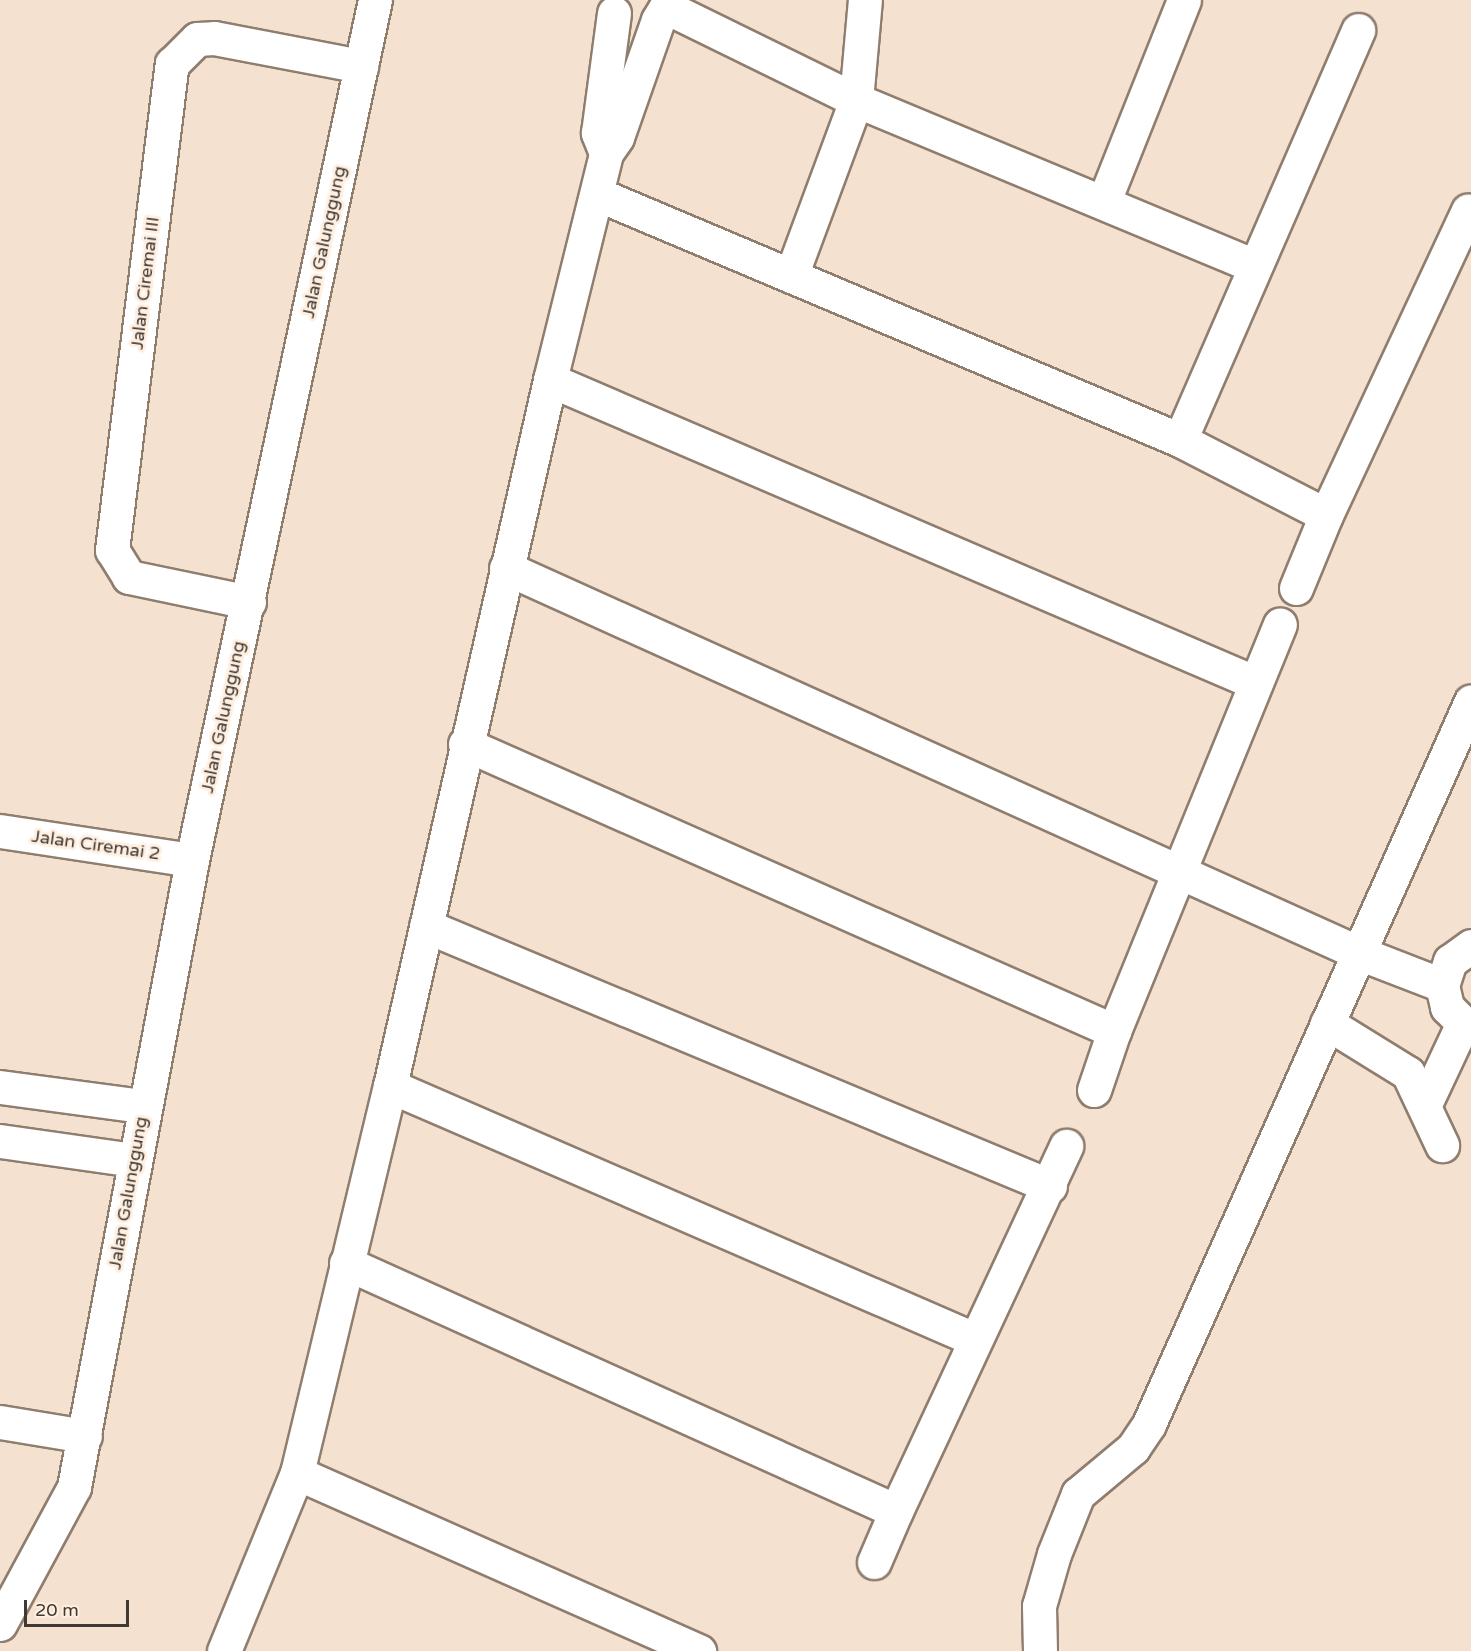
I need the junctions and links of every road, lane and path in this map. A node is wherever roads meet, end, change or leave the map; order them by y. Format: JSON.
{"nodes":[{"id":1,"x":375,"y":0,"type":"edge"},
{"id":2,"x":865,"y":0,"type":"edge"},
{"id":3,"x":1184,"y":0,"type":"edge"},
{"id":4,"x":612,"y":6,"type":"edge"},
{"id":5,"x":665,"y":9,"type":"edge"},
{"id":6,"x":1358,"y":30,"type":"dead end"},
{"id":7,"x":361,"y":66,"type":"junction"},
{"id":8,"x":856,"y":100,"type":"junction"},
{"id":9,"x":606,"y":153,"type":"junction"},
{"id":10,"x":597,"y":194,"type":"junction"},
{"id":11,"x":1104,"y":201,"type":"junction"},
{"id":12,"x":1468,"y":211,"type":"dead end"},
{"id":13,"x":1254,"y":266,"type":"junction"},
{"id":14,"x":791,"y":276,"type":"junction"},
{"id":15,"x":550,"y":380,"type":"junction"},
{"id":16,"x":1180,"y":440,"type":"junction"},
{"id":17,"x":1326,"y":515,"type":"junction"},
{"id":18,"x":506,"y":567,"type":"junction"},
{"id":19,"x":1296,"y":588,"type":"dead end"},
{"id":20,"x":249,"y":602,"type":"junction"},
{"id":21,"x":1280,"y":626,"type":"dead end"},
{"id":22,"x":1256,"y":683,"type":"junction"},
{"id":23,"x":1471,"y":701,"type":"edge"},
{"id":24,"x":465,"y":744,"type":"junction"},
{"id":25,"x":0,"y":831,"type":"edge"},
{"id":26,"x":192,"y":860,"type":"junction"},
{"id":27,"x":1179,"y":869,"type":"junction"},
{"id":28,"x":426,"y":926,"type":"junction"},
{"id":29,"x":1471,"y":946,"type":"edge"},
{"id":30,"x":1359,"y":953,"type":"junction"},
{"id":31,"x":1442,"y":985,"type":"junction"},
{"id":32,"x":1327,"y":1023,"type":"junction"},
{"id":33,"x":1467,"y":1024,"type":"edge"},
{"id":34,"x":1114,"y":1031,"type":"junction"},
{"id":35,"x":390,"y":1086,"type":"junction"},
{"id":36,"x":0,"y":1087,"type":"edge"},
{"id":37,"x":1094,"y":1090,"type":"dead end"},
{"id":38,"x":1425,"y":1104,"type":"junction"},
{"id":39,"x":143,"y":1107,"type":"junction"},
{"id":40,"x":0,"y":1141,"type":"edge"},
{"id":41,"x":1442,"y":1144,"type":"dead end"},
{"id":42,"x":1066,"y":1146,"type":"dead end"},
{"id":43,"x":134,"y":1160,"type":"junction"},
{"id":44,"x":1050,"y":1186,"type":"junction"},
{"id":45,"x":346,"y":1263,"type":"junction"},
{"id":46,"x":974,"y":1339,"type":"junction"},
{"id":47,"x":0,"y":1422,"type":"edge"},
{"id":48,"x":85,"y":1436,"type":"junction"},
{"id":49,"x":297,"y":1473,"type":"junction"},
{"id":50,"x":896,"y":1511,"type":"junction"},
{"id":51,"x":874,"y":1562,"type":"dead end"},
{"id":52,"x":0,"y":1624,"type":"edge"},
{"id":53,"x":224,"y":1651,"type":"edge"},
{"id":54,"x":699,"y":1651,"type":"edge"},
{"id":55,"x":1040,"y":1651,"type":"edge"}],
"edges":[{"from":1,"to":7,"type":"street","name":"Jalan Galunggung"},
{"from":2,"to":8,"type":"street"},
{"from":3,"to":11,"type":"street"},
{"from":4,"to":5,"type":"street"},
{"from":4,"to":9,"type":"street"},
{"from":5,"to":8,"type":"street"},
{"from":5,"to":9,"type":"street"},
{"from":6,"to":13,"type":"street"},
{"from":7,"to":20,"type":"street","name":"Jalan Galunggung"},
{"from":7,"to":20,"type":"street","name":"Jalan Ciremai III"},
{"from":8,"to":11,"type":"street"},
{"from":8,"to":14,"type":"street"},
{"from":9,"to":10,"type":"street"},
{"from":10,"to":14,"type":"street"},
{"from":10,"to":15,"type":"street"},
{"from":11,"to":13,"type":"street"},
{"from":12,"to":17,"type":"street"},
{"from":13,"to":16,"type":"street"},
{"from":14,"to":16,"type":"street"},
{"from":15,"to":18,"type":"street"},
{"from":15,"to":22,"type":"street"},
{"from":16,"to":17,"type":"street"},
{"from":17,"to":19,"type":"street"},
{"from":18,"to":24,"type":"street"},
{"from":18,"to":27,"type":"street"},
{"from":20,"to":26,"type":"street","name":"Jalan Galunggung"},
{"from":21,"to":22,"type":"street"},
{"from":22,"to":27,"type":"street"},
{"from":23,"to":30,"type":"street"},
{"from":24,"to":28,"type":"street"},
{"from":24,"to":34,"type":"street"},
{"from":25,"to":26,"type":"street","name":"Jalan Ciremai 2"},
{"from":26,"to":39,"type":"street","name":"Jalan Galunggung"},
{"from":27,"to":30,"type":"street"},
{"from":27,"to":34,"type":"street"},
{"from":28,"to":35,"type":"street"},
{"from":28,"to":44,"type":"street"},
{"from":29,"to":31,"type":"street"},
{"from":30,"to":31,"type":"street"},
{"from":30,"to":32,"type":"street"},
{"from":31,"to":33,"type":"street"},
{"from":32,"to":38,"type":"street"},
{"from":32,"to":55,"type":"street"},
{"from":33,"to":38,"type":"street"},
{"from":34,"to":37,"type":"street"},
{"from":35,"to":45,"type":"street"},
{"from":35,"to":46,"type":"street"},
{"from":36,"to":39,"type":"street"},
{"from":38,"to":41,"type":"street"},
{"from":39,"to":43,"type":"street","name":"Jalan Galunggung"},
{"from":40,"to":43,"type":"street"},
{"from":42,"to":44,"type":"street"},
{"from":43,"to":48,"type":"street","name":"Jalan Galunggung"},
{"from":44,"to":46,"type":"street"},
{"from":45,"to":49,"type":"street"},
{"from":45,"to":50,"type":"street"},
{"from":46,"to":50,"type":"street"},
{"from":47,"to":48,"type":"street"},
{"from":48,"to":52,"type":"street","name":"Jalan Galunggung"},
{"from":49,"to":53,"type":"street"},
{"from":49,"to":54,"type":"street"},
{"from":50,"to":51,"type":"street"}]}
